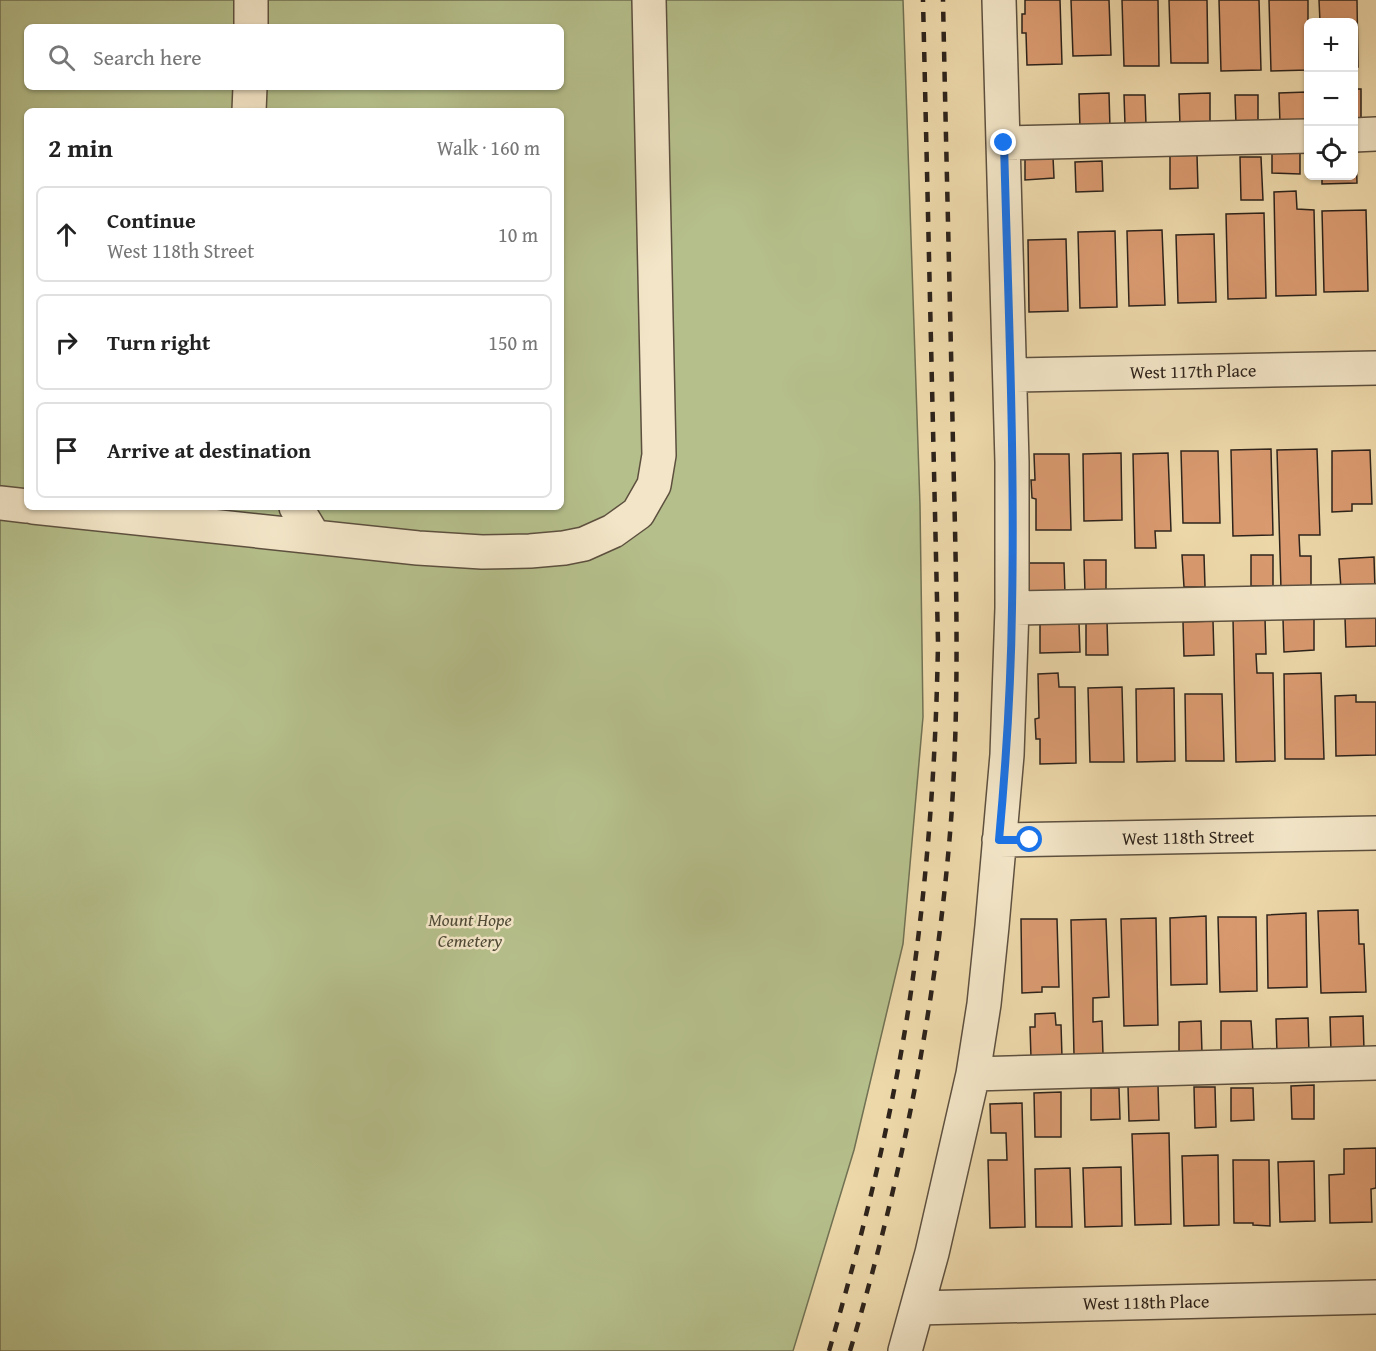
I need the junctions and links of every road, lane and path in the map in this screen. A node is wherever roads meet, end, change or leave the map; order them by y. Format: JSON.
{"nodes":[{"id":1,"x":251,"y":0,"type":"edge"},
{"id":2,"x":649,"y":0,"type":"edge"},
{"id":3,"x":999,"y":0,"type":"edge"},
{"id":4,"x":250,"y":24,"type":"edge"},
{"id":5,"x":250,"y":90,"type":"edge"},
{"id":6,"x":249,"y":108,"type":"edge"},
{"id":7,"x":1376,"y":134,"type":"edge"},
{"id":8,"x":1358,"y":135,"type":"edge"},
{"id":9,"x":1304,"y":136,"type":"edge"},
{"id":10,"x":1004,"y":143,"type":"junction"},
{"id":11,"x":1376,"y":368,"type":"edge"},
{"id":12,"x":1010,"y":375,"type":"junction"},
{"id":13,"x":0,"y":504,"type":"edge"},
{"id":14,"x":24,"y":506,"type":"edge"},
{"id":15,"x":94,"y":510,"type":"edge"},
{"id":16,"x":298,"y":510,"type":"edge"},
{"id":17,"x":176,"y":514,"type":"edge"},
{"id":18,"x":314,"y":537,"type":"junction"},
{"id":19,"x":1376,"y":601,"type":"edge"},
{"id":20,"x":1012,"y":608,"type":"junction"},
{"id":21,"x":1376,"y":833,"type":"edge"},
{"id":22,"x":999,"y":840,"type":"junction"},
{"id":23,"x":1376,"y":1063,"type":"edge"},
{"id":24,"x":973,"y":1074,"type":"junction"},
{"id":25,"x":1376,"y":1296,"type":"edge"},
{"id":26,"x":917,"y":1308,"type":"junction"},
{"id":27,"x":905,"y":1351,"type":"edge"}],
"edges":[{"from":1,"to":4,"type":"street"},
{"from":2,"to":18,"type":"street"},
{"from":3,"to":10,"type":"street"},
{"from":5,"to":6,"type":"street"},
{"from":7,"to":8,"type":"street"},
{"from":9,"to":10,"type":"street"},
{"from":10,"to":12,"type":"street"},
{"from":11,"to":12,"type":"street","name":"West 117th Place"},
{"from":12,"to":20,"type":"street"},
{"from":13,"to":14,"type":"street"},
{"from":15,"to":17,"type":"street"},
{"from":16,"to":18,"type":"street"},
{"from":17,"to":18,"type":"street"},
{"from":19,"to":20,"type":"street"},
{"from":20,"to":22,"type":"street"},
{"from":21,"to":22,"type":"street","name":"West 118th Street"},
{"from":22,"to":24,"type":"street"},
{"from":23,"to":24,"type":"street"},
{"from":24,"to":26,"type":"street"},
{"from":25,"to":26,"type":"street","name":"West 118th Place"},
{"from":26,"to":27,"type":"street"}]}
